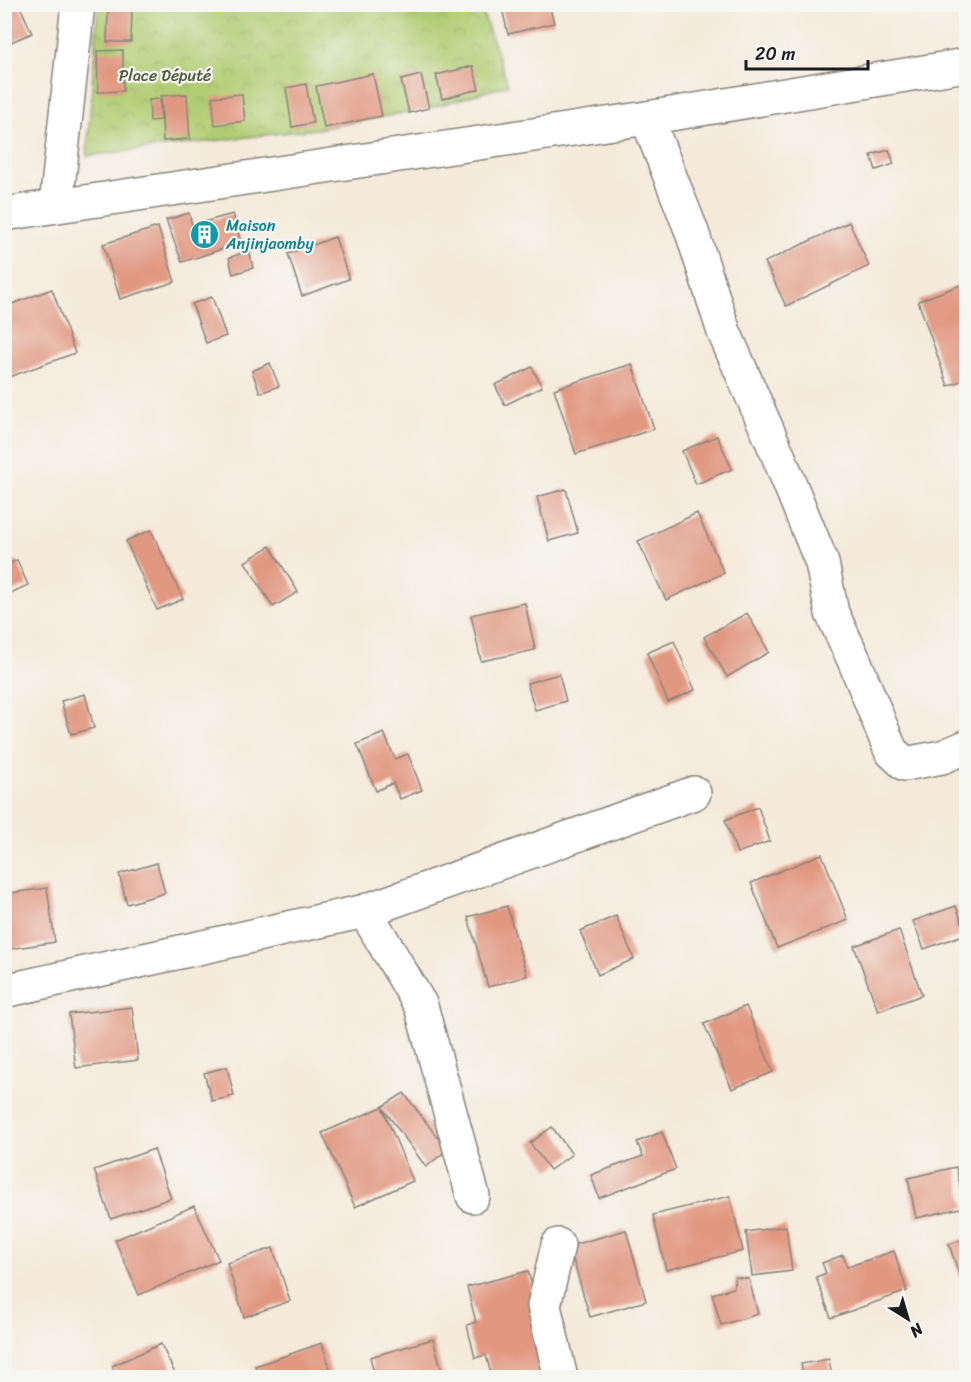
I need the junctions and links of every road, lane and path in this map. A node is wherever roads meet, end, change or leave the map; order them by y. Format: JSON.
{"nodes":[{"id":1,"x":78,"y":4,"type":"edge"},
{"id":2,"x":966,"y":65,"type":"edge"},
{"id":3,"x":647,"y":118,"type":"junction"},
{"id":4,"x":56,"y":206,"type":"junction"},
{"id":5,"x":4,"y":214,"type":"edge"},
{"id":6,"x":966,"y":747,"type":"edge"},
{"id":7,"x":694,"y":793,"type":"dead end"},
{"id":8,"x":365,"y":911,"type":"junction"},
{"id":9,"x":4,"y":991,"type":"edge"},
{"id":10,"x":473,"y":1196,"type":"dead end"},
{"id":11,"x":558,"y":1245,"type":"dead end"},
{"id":12,"x":561,"y":1377,"type":"edge"}],
"edges":[{"from":1,"to":4,"type":"street"},
{"from":2,"to":3,"type":"street"},
{"from":3,"to":4,"type":"street"},
{"from":3,"to":6,"type":"street"},
{"from":4,"to":5,"type":"street"},
{"from":7,"to":8,"type":"street"},
{"from":8,"to":9,"type":"street"},
{"from":8,"to":10,"type":"street"},
{"from":11,"to":12,"type":"street"}]}
